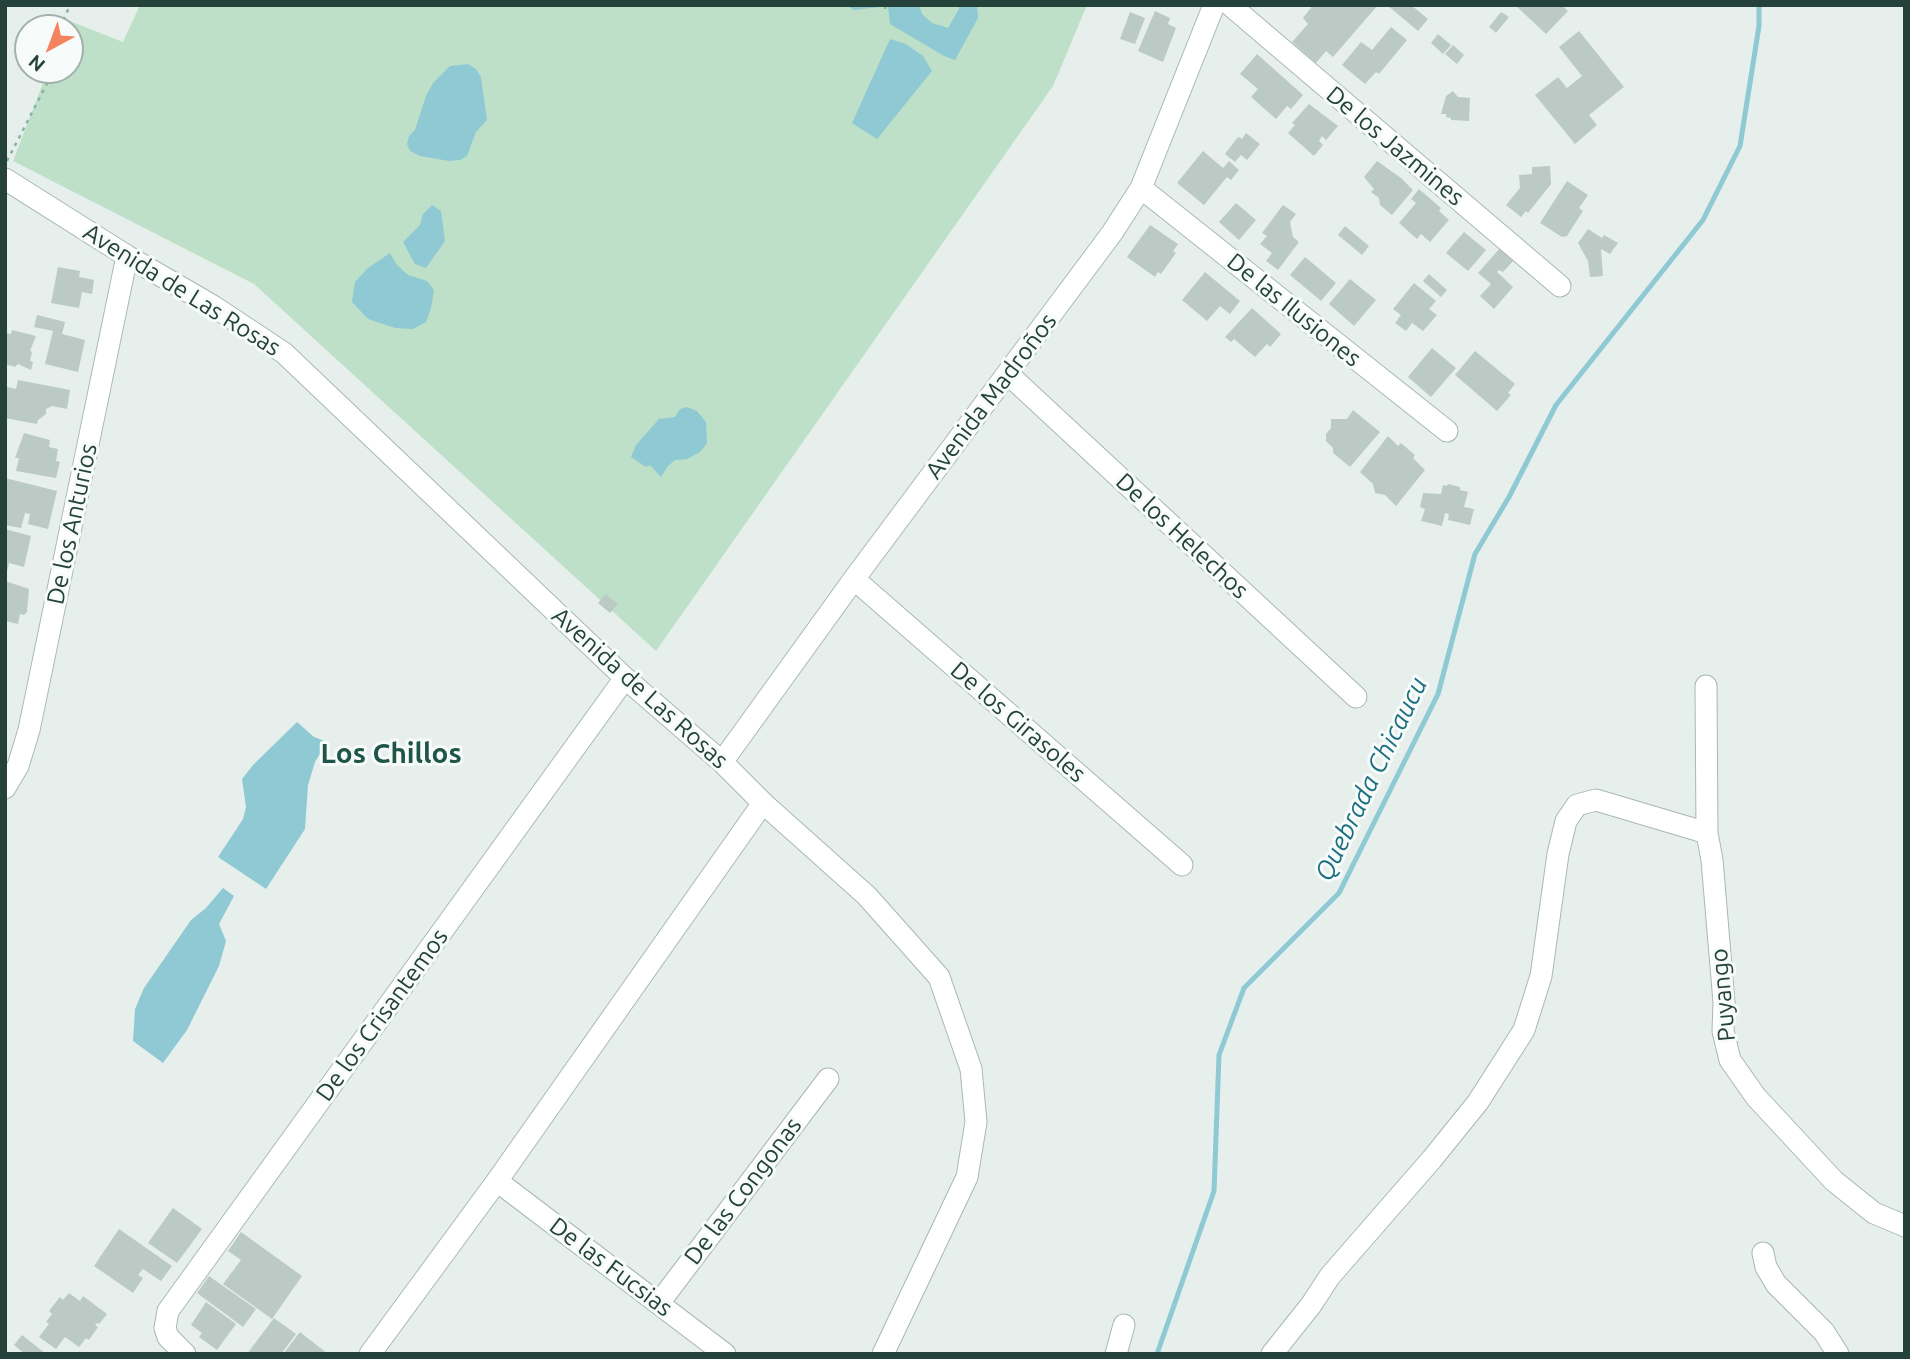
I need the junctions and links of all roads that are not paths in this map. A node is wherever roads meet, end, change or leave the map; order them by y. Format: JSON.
{"nodes":[{"id":1,"x":1214,"y":5,"type":"edge"},
{"id":2,"x":1230,"y":5,"type":"edge"},
{"id":3,"x":5,"y":179,"type":"edge"},
{"id":4,"x":1141,"y":188,"type":"junction"},
{"id":5,"x":127,"y":256,"type":"junction"},
{"id":6,"x":1560,"y":286,"type":"dead end"},
{"id":7,"x":1008,"y":374,"type":"junction"},
{"id":8,"x":1447,"y":431,"type":"dead end"},
{"id":9,"x":854,"y":579,"type":"junction"},
{"id":10,"x":625,"y":678,"type":"junction"},
{"id":11,"x":1706,"y":686,"type":"dead end"},
{"id":12,"x":1356,"y":697,"type":"dead end"},
{"id":13,"x":722,"y":762,"type":"junction"},
{"id":14,"x":5,"y":788,"type":"edge"},
{"id":15,"x":763,"y":803,"type":"junction"},
{"id":16,"x":1707,"y":832,"type":"junction"},
{"id":17,"x":1182,"y":865,"type":"dead end"},
{"id":18,"x":828,"y":1079,"type":"dead end"},
{"id":19,"x":497,"y":1181,"type":"junction"},
{"id":20,"x":1905,"y":1226,"type":"edge"},
{"id":21,"x":1763,"y":1253,"type":"dead end"},
{"id":22,"x":659,"y":1303,"type":"junction"},
{"id":23,"x":1124,"y":1325,"type":"dead end"},
{"id":24,"x":185,"y":1354,"type":"edge"},
{"id":25,"x":370,"y":1354,"type":"edge"},
{"id":26,"x":725,"y":1354,"type":"edge"},
{"id":27,"x":883,"y":1354,"type":"edge"},
{"id":28,"x":1116,"y":1354,"type":"edge"},
{"id":29,"x":1272,"y":1354,"type":"edge"},
{"id":30,"x":1838,"y":1354,"type":"edge"}],
"edges":[{"from":1,"to":4,"type":"street","name":"Avenida Madroños"},
{"from":2,"to":6,"type":"street","name":"De los Jazmines"},
{"from":3,"to":5,"type":"street","name":"Avenida de Las Rosas"},
{"from":4,"to":7,"type":"street","name":"Avenida Madroños"},
{"from":4,"to":8,"type":"street","name":"De las Ilusiones"},
{"from":5,"to":10,"type":"street","name":"Avenida de Las Rosas"},
{"from":5,"to":14,"type":"street","name":"De los Anturios"},
{"from":7,"to":9,"type":"street","name":"Avenida Madroños"},
{"from":7,"to":12,"type":"street","name":"De los Helechos"},
{"from":9,"to":13,"type":"street","name":"Avenida Madroños"},
{"from":9,"to":17,"type":"street","name":"De los Girasoles"},
{"from":10,"to":13,"type":"street","name":"Avenida de Las Rosas"},
{"from":10,"to":24,"type":"street","name":"De los Crisantemos"},
{"from":11,"to":16,"type":"street","name":"Puyango"},
{"from":13,"to":15,"type":"street","name":"Avenida de Las Rosas"},
{"from":15,"to":19,"type":"street"},
{"from":15,"to":27,"type":"street","name":"Avenida de Las Rosas"},
{"from":16,"to":20,"type":"street","name":"Puyango"},
{"from":16,"to":29,"type":"street"},
{"from":18,"to":22,"type":"street","name":"De las Congonas"},
{"from":19,"to":22,"type":"street","name":"De las Fucsias"},
{"from":19,"to":25,"type":"street"},
{"from":21,"to":30,"type":"street"},
{"from":22,"to":26,"type":"street","name":"De las Fucsias"},
{"from":23,"to":28,"type":"street"}]}
